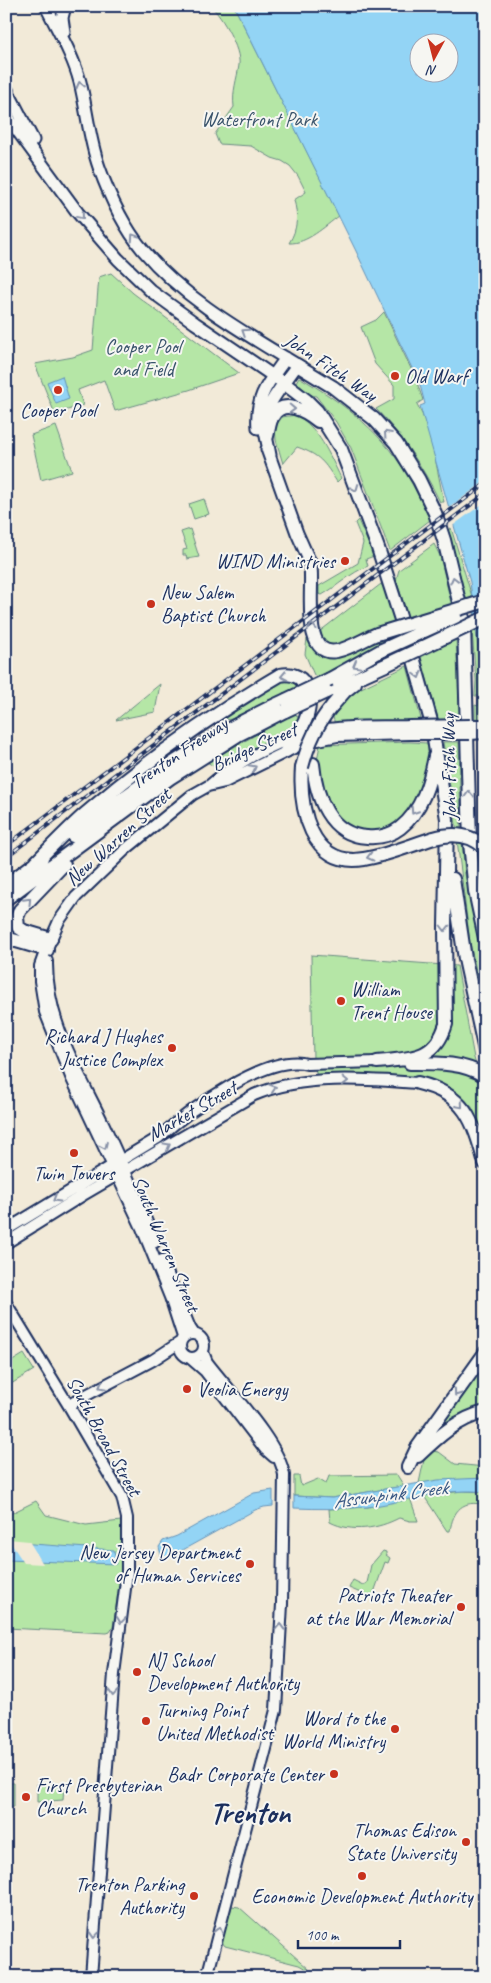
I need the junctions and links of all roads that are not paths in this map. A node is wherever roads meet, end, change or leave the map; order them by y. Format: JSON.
{"nodes":[{"id":1,"x":46,"y":6,"type":"edge"},
{"id":2,"x":65,"y":6,"type":"edge"},
{"id":3,"x":69,"y":51,"type":"junction"},
{"id":4,"x":6,"y":88,"type":"edge"},
{"id":5,"x":6,"y":115,"type":"edge"},
{"id":6,"x":52,"y":177,"type":"junction"},
{"id":7,"x":241,"y":356,"type":"junction"},
{"id":8,"x":292,"y":361,"type":"junction"},
{"id":9,"x":273,"y":376,"type":"junction"},
{"id":10,"x":285,"y":384,"type":"junction"},
{"id":11,"x":261,"y":396,"type":"junction"},
{"id":12,"x":328,"y":428,"type":"junction"},
{"id":13,"x":267,"y":436,"type":"junction"},
{"id":14,"x":270,"y":455,"type":"junction"},
{"id":15,"x":310,"y":562,"type":"joint"},
{"id":16,"x":485,"y":602,"type":"edge"},
{"id":17,"x":485,"y":618,"type":"edge"},
{"id":18,"x":382,"y":667,"type":"junction"},
{"id":19,"x":285,"y":706,"type":"junction"},
{"id":20,"x":485,"y":725,"type":"edge"},
{"id":21,"x":410,"y":730,"type":"junction"},
{"id":22,"x":485,"y":733,"type":"edge"},
{"id":23,"x":295,"y":739,"type":"junction"},
{"id":24,"x":436,"y":749,"type":"junction"},
{"id":25,"x":286,"y":751,"type":"junction"},
{"id":26,"x":307,"y":766,"type":"junction"},
{"id":27,"x":163,"y":769,"type":"junction"},
{"id":28,"x":208,"y":786,"type":"junction"},
{"id":29,"x":447,"y":827,"type":"junction"},
{"id":30,"x":98,"y":832,"type":"junction"},
{"id":31,"x":470,"y":843,"type":"junction"},
{"id":32,"x":485,"y":848,"type":"edge"},
{"id":33,"x":6,"y":884,"type":"edge"},
{"id":34,"x":6,"y":899,"type":"edge"},
{"id":35,"x":485,"y":903,"type":"edge"},
{"id":36,"x":6,"y":938,"type":"edge"},
{"id":37,"x":485,"y":938,"type":"edge"},
{"id":38,"x":49,"y":945,"type":"junction"},
{"id":39,"x":485,"y":1050,"type":"edge"},
{"id":40,"x":378,"y":1062,"type":"junction"},
{"id":41,"x":485,"y":1076,"type":"edge"},
{"id":42,"x":418,"y":1083,"type":"joint"},
{"id":43,"x":485,"y":1163,"type":"edge"},
{"id":44,"x":119,"y":1168,"type":"junction"},
{"id":45,"x":6,"y":1230,"type":"edge"},
{"id":46,"x":6,"y":1243,"type":"edge"},
{"id":47,"x":6,"y":1304,"type":"edge"},
{"id":48,"x":194,"y":1334,"type":"junction"},
{"id":49,"x":181,"y":1340,"type":"junction"},
{"id":50,"x":203,"y":1352,"type":"junction"},
{"id":51,"x":485,"y":1353,"type":"edge"},
{"id":52,"x":187,"y":1357,"type":"junction"},
{"id":53,"x":153,"y":1360,"type":"junction"},
{"id":54,"x":69,"y":1406,"type":"junction"},
{"id":55,"x":485,"y":1412,"type":"edge"},
{"id":56,"x":281,"y":1462,"type":"junction"},
{"id":57,"x":91,"y":1977,"type":"edge"},
{"id":58,"x":207,"y":1977,"type":"edge"}],
"edges":[{"from":1,"to":3,"type":"highway","name":"John Fitch Way"},
{"from":2,"to":3,"type":"highway"},
{"from":8,"to":3,"type":"highway","name":"John Fitch Way","one_way":true},
{"from":4,"to":6,"type":"highway"},
{"from":5,"to":6,"type":"highway"},
{"from":6,"to":7,"type":"highway","one_way":true},
{"from":7,"to":9,"type":"highway"},
{"from":7,"to":11,"type":"highway"},
{"from":8,"to":9,"type":"highway"},
{"from":8,"to":10,"type":"highway"},
{"from":31,"to":8,"type":"highway","name":"John Fitch Way","one_way":true},
{"from":9,"to":10,"type":"highway"},
{"from":9,"to":11,"type":"highway"},
{"from":10,"to":12,"type":"highway"},
{"from":10,"to":13,"type":"highway"},
{"from":11,"to":14,"type":"highway"},
{"from":13,"to":12,"type":"highway","one_way":true},
{"from":12,"to":24,"type":"highway","one_way":true},
{"from":13,"to":14,"type":"highway"},
{"from":14,"to":15,"type":"highway"},
{"from":16,"to":15,"type":"highway","one_way":true,"bridge":true},
{"from":16,"to":19,"type":"highway","name":"Trenton Freeway","one_way":true,"bridge":true},
{"from":17,"to":18,"type":"highway","bridge":true},
{"from":18,"to":19,"type":"highway","name":"Trenton Freeway","bridge":true},
{"from":18,"to":26,"type":"highway","bridge":true},
{"from":19,"to":27,"type":"highway","name":"Trenton Freeway"},
{"from":20,"to":21,"type":"main road","name":"Bridge Street","bridge":true},
{"from":21,"to":22,"type":"main road","name":"Bridge Street","bridge":true},
{"from":21,"to":23,"type":"main road","name":"Bridge Street"},
{"from":21,"to":25,"type":"main road","name":"Bridge Street"},
{"from":23,"to":25,"type":"highway"},
{"from":23,"to":27,"type":"highway","one_way":true},
{"from":23,"to":28,"type":"main road","name":"Bridge Street"},
{"from":24,"to":26,"type":"highway","one_way":true},
{"from":24,"to":29,"type":"highway"},
{"from":28,"to":25,"type":"main road","name":"Bridge Street","one_way":true},
{"from":32,"to":26,"type":"highway","one_way":true,"bridge":true},
{"from":27,"to":30,"type":"highway","name":"Trenton Freeway"},
{"from":27,"to":33,"type":"highway"},
{"from":28,"to":38,"type":"main road","name":"New Warren Street"},
{"from":29,"to":39,"type":"highway"},
{"from":29,"to":40,"type":"highway","one_way":true},
{"from":30,"to":34,"type":"highway","name":"Trenton Freeway"},
{"from":38,"to":30,"type":"highway","one_way":true},
{"from":31,"to":35,"type":"highway"},
{"from":31,"to":37,"type":"highway","name":"John Fitch Way"},
{"from":36,"to":38,"type":"highway"},
{"from":38,"to":44,"type":"main road","name":"New Warren Street"},
{"from":40,"to":41,"type":"highway"},
{"from":40,"to":44,"type":"main road","name":"Market Street"},
{"from":42,"to":43,"type":"highway","one_way":true},
{"from":44,"to":42,"type":"main road","name":"Market Street","one_way":true},
{"from":44,"to":45,"type":"main road","name":"Market Street","one_way":true},
{"from":44,"to":46,"type":"main road","name":"Market Street"},
{"from":44,"to":48,"type":"main road","name":"South Warren Street"},
{"from":44,"to":49,"type":"main road","name":"South Warren Street"},
{"from":47,"to":54,"type":"main road","name":"South Broad Street"},
{"from":48,"to":49,"type":"main road"},
{"from":48,"to":50,"type":"main road"},
{"from":49,"to":52,"type":"main road"},
{"from":49,"to":53,"type":"main road"},
{"from":50,"to":52,"type":"main road"},
{"from":50,"to":56,"type":"main road"},
{"from":51,"to":55,"type":"highway","one_way":true},
{"from":52,"to":53,"type":"main road"},
{"from":52,"to":56,"type":"main road"},
{"from":53,"to":54,"type":"main road","one_way":true},
{"from":54,"to":57,"type":"main road","name":"South Broad Street","one_way":true},
{"from":58,"to":56,"type":"main road","one_way":true}]}
